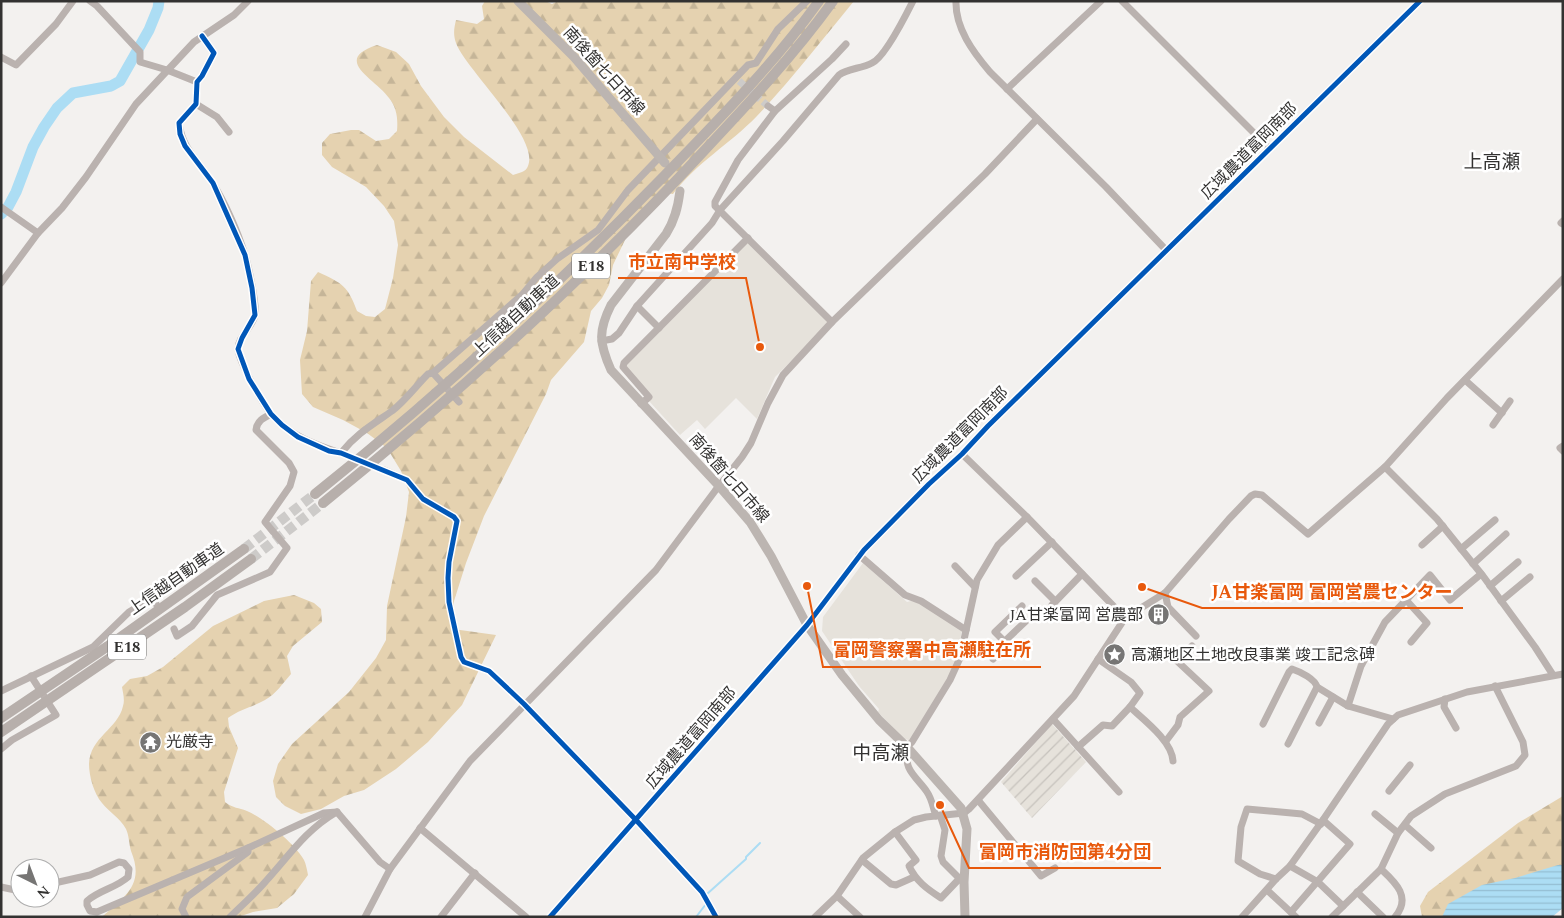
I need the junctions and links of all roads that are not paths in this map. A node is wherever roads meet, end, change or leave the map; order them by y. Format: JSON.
{"nodes":[{"id":1,"x":73,"y":1,"type":"edge"},
{"id":2,"x":90,"y":1,"type":"edge"},
{"id":3,"x":248,"y":1,"type":"edge"},
{"id":4,"x":518,"y":1,"type":"edge"},
{"id":5,"x":807,"y":1,"type":"edge"},
{"id":6,"x":819,"y":1,"type":"edge"},
{"id":7,"x":833,"y":1,"type":"edge"},
{"id":8,"x":913,"y":1,"type":"edge"},
{"id":9,"x":956,"y":1,"type":"edge"},
{"id":10,"x":1101,"y":1,"type":"edge"},
{"id":11,"x":1122,"y":1,"type":"edge"},
{"id":12,"x":1420,"y":1,"type":"edge"},
{"id":13,"x":100,"y":3,"type":"edge"},
{"id":14,"x":202,"y":36,"type":"junction"},
{"id":15,"x":846,"y":44,"type":"dead end"},
{"id":16,"x":1,"y":57,"type":"edge"},
{"id":17,"x":166,"y":70,"type":"junction"},
{"id":18,"x":196,"y":82,"type":"junction"},
{"id":19,"x":1007,"y":89,"type":"junction"},
{"id":20,"x":196,"y":104,"type":"junction"},
{"id":21,"x":768,"y":106,"type":"tunnel mouth"},
{"id":22,"x":775,"y":111,"type":"junction"},
{"id":23,"x":1037,"y":119,"type":"junction"},
{"id":24,"x":229,"y":132,"type":"dead end"},
{"id":25,"x":1269,"y":148,"type":"junction"},
{"id":26,"x":662,"y":159,"type":"junction"},
{"id":27,"x":680,"y":190,"type":"dead end"},
{"id":28,"x":1,"y":207,"type":"edge"},
{"id":29,"x":720,"y":210,"type":"junction"},
{"id":30,"x":38,"y":232,"type":"junction"},
{"id":31,"x":748,"y":238,"type":"junction"},
{"id":32,"x":1166,"y":250,"type":"junction"},
{"id":33,"x":1563,"y":279,"type":"edge"},
{"id":34,"x":1,"y":283,"type":"edge"},
{"id":35,"x":1557,"y":285,"type":"junction"},
{"id":36,"x":1563,"y":291,"type":"edge"},
{"id":37,"x":637,"y":306,"type":"junction"},
{"id":38,"x":832,"y":322,"type":"junction"},
{"id":39,"x":659,"y":328,"type":"junction"},
{"id":40,"x":600,"y":341,"type":"junction"},
{"id":41,"x":435,"y":374,"type":"junction"},
{"id":42,"x":1465,"y":380,"type":"junction"},
{"id":43,"x":459,"y":402,"type":"dead end"},
{"id":44,"x":1510,"y":402,"type":"dead end"},
{"id":45,"x":641,"y":404,"type":"junction"},
{"id":46,"x":1502,"y":413,"type":"junction"},
{"id":47,"x":271,"y":414,"type":"junction"},
{"id":48,"x":1493,"y":425,"type":"dead end"},
{"id":49,"x":1563,"y":446,"type":"edge"},
{"id":50,"x":1563,"y":450,"type":"edge"},
{"id":51,"x":341,"y":454,"type":"junction"},
{"id":52,"x":962,"y":454,"type":"junction"},
{"id":53,"x":349,"y":456,"type":"tunnel mouth"},
{"id":54,"x":1385,"y":468,"type":"junction"},
{"id":55,"x":384,"y":470,"type":"tunnel mouth"},
{"id":56,"x":719,"y":486,"type":"junction"},
{"id":57,"x":315,"y":494,"type":"tunnel mouth"},
{"id":58,"x":323,"y":503,"type":"tunnel mouth"},
{"id":59,"x":1027,"y":517,"type":"junction"},
{"id":60,"x":1495,"y":520,"type":"dead end"},
{"id":61,"x":1442,"y":526,"type":"junction"},
{"id":62,"x":1506,"y":534,"type":"dead end"},
{"id":63,"x":1052,"y":542,"type":"junction"},
{"id":64,"x":1422,"y":545,"type":"dead end"},
{"id":65,"x":244,"y":549,"type":"tunnel mouth"},
{"id":66,"x":1461,"y":549,"type":"junction"},
{"id":67,"x":860,"y":555,"type":"junction"},
{"id":68,"x":251,"y":559,"type":"tunnel mouth"},
{"id":69,"x":1518,"y":562,"type":"dead end"},
{"id":70,"x":1473,"y":564,"type":"junction"},
{"id":71,"x":955,"y":566,"type":"dead end"},
{"id":72,"x":1082,"y":574,"type":"junction"},
{"id":73,"x":1481,"y":574,"type":"junction"},
{"id":74,"x":1016,"y":576,"type":"dead end"},
{"id":75,"x":1530,"y":578,"type":"dead end"},
{"id":76,"x":1036,"y":581,"type":"dead end"},
{"id":77,"x":1490,"y":586,"type":"junction"},
{"id":78,"x":975,"y":587,"type":"junction"},
{"id":79,"x":1165,"y":593,"type":"junction"},
{"id":80,"x":1500,"y":601,"type":"junction"},
{"id":81,"x":1407,"y":602,"type":"junction"},
{"id":82,"x":156,"y":604,"type":"dead end"},
{"id":83,"x":1022,"y":606,"type":"dead end"},
{"id":84,"x":1125,"y":618,"type":"junction"},
{"id":85,"x":1026,"y":621,"type":"dead end"},
{"id":86,"x":808,"y":625,"type":"junction"},
{"id":87,"x":174,"y":629,"type":"dead end"},
{"id":88,"x":966,"y":630,"type":"junction"},
{"id":89,"x":1196,"y":636,"type":"dead end"},
{"id":90,"x":1005,"y":641,"type":"junction"},
{"id":91,"x":1411,"y":642,"type":"dead end"},
{"id":92,"x":1192,"y":646,"type":"dead end"},
{"id":93,"x":993,"y":659,"type":"dead end"},
{"id":94,"x":1098,"y":659,"type":"junction"},
{"id":95,"x":1563,"y":674,"type":"edge"},
{"id":96,"x":1553,"y":675,"type":"junction"},
{"id":97,"x":31,"y":678,"type":"junction"},
{"id":98,"x":1495,"y":686,"type":"junction"},
{"id":99,"x":1317,"y":688,"type":"junction"},
{"id":100,"x":1,"y":691,"type":"edge"},
{"id":101,"x":1333,"y":697,"type":"junction"},
{"id":102,"x":1445,"y":699,"type":"junction"},
{"id":103,"x":524,"y":704,"type":"junction"},
{"id":104,"x":1348,"y":706,"type":"junction"},
{"id":105,"x":1130,"y":707,"type":"junction"},
{"id":106,"x":1,"y":718,"type":"edge"},
{"id":107,"x":1053,"y":719,"type":"junction"},
{"id":108,"x":1393,"y":719,"type":"junction"},
{"id":109,"x":1319,"y":723,"type":"dead end"},
{"id":110,"x":1263,"y":724,"type":"dead end"},
{"id":111,"x":1456,"y":728,"type":"dead end"},
{"id":112,"x":1,"y":732,"type":"edge"},
{"id":113,"x":1166,"y":741,"type":"junction"},
{"id":114,"x":1288,"y":744,"type":"dead end"},
{"id":115,"x":1078,"y":747,"type":"junction"},
{"id":116,"x":1,"y":749,"type":"edge"},
{"id":117,"x":908,"y":749,"type":"junction"},
{"id":118,"x":1173,"y":761,"type":"dead end"},
{"id":119,"x":1410,"y":766,"type":"dead end"},
{"id":120,"x":1389,"y":791,"type":"dead end"},
{"id":121,"x":1119,"y":792,"type":"dead end"},
{"id":122,"x":978,"y":800,"type":"junction"},
{"id":123,"x":337,"y":812,"type":"junction"},
{"id":124,"x":964,"y":813,"type":"junction"},
{"id":125,"x":1375,"y":814,"type":"dead end"},
{"id":126,"x":938,"y":816,"type":"junction"},
{"id":127,"x":636,"y":820,"type":"junction"},
{"id":128,"x":1322,"y":822,"type":"junction"},
{"id":129,"x":1405,"y":825,"type":"junction"},
{"id":130,"x":420,"y":828,"type":"junction"},
{"id":131,"x":895,"y":832,"type":"junction"},
{"id":132,"x":1398,"y":834,"type":"junction"},
{"id":133,"x":248,"y":848,"type":"junction"},
{"id":134,"x":1431,"y":848,"type":"dead end"},
{"id":135,"x":862,"y":860,"type":"junction"},
{"id":136,"x":1290,"y":866,"type":"junction"},
{"id":137,"x":1056,"y":868,"type":"dead end"},
{"id":138,"x":390,"y":869,"type":"junction"},
{"id":139,"x":1381,"y":869,"type":"junction"},
{"id":140,"x":475,"y":873,"type":"junction"},
{"id":141,"x":914,"y":877,"type":"junction"},
{"id":142,"x":1276,"y":879,"type":"junction"},
{"id":143,"x":962,"y":880,"type":"junction"},
{"id":144,"x":60,"y":882,"type":"edge"},
{"id":145,"x":1318,"y":882,"type":"junction"},
{"id":146,"x":1267,"y":890,"type":"junction"},
{"id":147,"x":1357,"y":892,"type":"junction"},
{"id":148,"x":836,"y":896,"type":"junction"},
{"id":149,"x":1343,"y":906,"type":"junction"},
{"id":150,"x":1294,"y":914,"type":"edge"},
{"id":151,"x":186,"y":917,"type":"edge"},
{"id":152,"x":230,"y":917,"type":"edge"},
{"id":153,"x":365,"y":917,"type":"edge"},
{"id":154,"x":441,"y":917,"type":"edge"},
{"id":155,"x":526,"y":917,"type":"edge"},
{"id":156,"x":550,"y":917,"type":"edge"},
{"id":157,"x":716,"y":917,"type":"edge"},
{"id":158,"x":815,"y":917,"type":"edge"},
{"id":159,"x":860,"y":917,"type":"edge"},
{"id":160,"x":965,"y":917,"type":"edge"},
{"id":161,"x":1242,"y":917,"type":"edge"},
{"id":162,"x":1332,"y":917,"type":"edge"},
{"id":163,"x":1383,"y":917,"type":"edge"},
{"id":164,"x":1395,"y":917,"type":"edge"}],
"edges":[{"from":1,"to":16,"type":"street"},
{"from":2,"to":13,"type":"street"},
{"from":3,"to":14,"type":"street"},
{"from":4,"to":26,"type":"main road","name":"南後箇七日市線"},
{"from":5,"to":26,"type":"street"},
{"from":6,"to":57,"type":"highway","name":"上信越自動車道","number":"E18"},
{"from":7,"to":58,"type":"highway","name":"上信越自動車道","number":"E18"},
{"from":8,"to":29,"type":"street"},
{"from":9,"to":19,"type":"street"},
{"from":10,"to":19,"type":"street"},
{"from":11,"to":25,"type":"street"},
{"from":12,"to":25,"type":"street","name":"広域農道富岡南部"},
{"from":13,"to":17,"type":"street"},
{"from":14,"to":17,"type":"street"},
{"from":14,"to":18,"type":"street"},
{"from":15,"to":22,"type":"street"},
{"from":17,"to":18,"type":"street"},
{"from":17,"to":30,"type":"street"},
{"from":18,"to":20,"type":"street"},
{"from":19,"to":23,"type":"street"},
{"from":20,"to":24,"type":"street"},
{"from":20,"to":47,"type":"street"},
{"from":21,"to":22,"type":"street"},
{"from":22,"to":29,"type":"street"},
{"from":23,"to":32,"type":"street"},
{"from":23,"to":38,"type":"street"},
{"from":25,"to":32,"type":"street","name":"広域農道富岡南部"},
{"from":26,"to":41,"type":"street"},
{"from":27,"to":40,"type":"main road"},
{"from":28,"to":30,"type":"street"},
{"from":29,"to":31,"type":"street"},
{"from":29,"to":37,"type":"street"},
{"from":30,"to":34,"type":"street"},
{"from":31,"to":38,"type":"street"},
{"from":31,"to":39,"type":"street"},
{"from":32,"to":52,"type":"street","name":"広域農道富岡南部"},
{"from":33,"to":35,"type":"street"},
{"from":35,"to":36,"type":"street"},
{"from":35,"to":42,"type":"street"},
{"from":37,"to":39,"type":"street"},
{"from":37,"to":40,"type":"street"},
{"from":38,"to":56,"type":"street"},
{"from":39,"to":45,"type":"street"},
{"from":40,"to":45,"type":"main road","name":"南後箇七日市線"},
{"from":41,"to":43,"type":"street"},
{"from":41,"to":51,"type":"street"},
{"from":42,"to":46,"type":"street"},
{"from":42,"to":54,"type":"street"},
{"from":44,"to":46,"type":"street"},
{"from":45,"to":56,"type":"main road","name":"南後箇七日市線"},
{"from":46,"to":48,"type":"street"},
{"from":47,"to":51,"type":"street"},
{"from":47,"to":87,"type":"street"},
{"from":49,"to":50,"type":"street"},
{"from":51,"to":53,"type":"street"},
{"from":52,"to":59,"type":"street"},
{"from":52,"to":67,"type":"street","name":"広域農道富岡南部"},
{"from":54,"to":61,"type":"street"},
{"from":54,"to":79,"type":"street"},
{"from":55,"to":103,"type":"street"},
{"from":56,"to":86,"type":"main road","name":"南後箇七日市線"},
{"from":56,"to":103,"type":"street"},
{"from":59,"to":63,"type":"street"},
{"from":59,"to":78,"type":"street"},
{"from":60,"to":66,"type":"street"},
{"from":61,"to":64,"type":"street"},
{"from":61,"to":66,"type":"street"},
{"from":62,"to":70,"type":"street"},
{"from":63,"to":72,"type":"street"},
{"from":63,"to":74,"type":"street"},
{"from":65,"to":106,"type":"highway","name":"上信越自動車道","number":"E18"},
{"from":66,"to":70,"type":"street"},
{"from":67,"to":86,"type":"street","name":"広域農道富岡南部"},
{"from":67,"to":88,"type":"street"},
{"from":68,"to":112,"type":"highway","name":"上信越自動車道","number":"E18"},
{"from":69,"to":77,"type":"street"},
{"from":70,"to":73,"type":"street"},
{"from":71,"to":78,"type":"street"},
{"from":72,"to":76,"type":"street"},
{"from":72,"to":84,"type":"street"},
{"from":73,"to":77,"type":"street"},
{"from":73,"to":81,"type":"street"},
{"from":75,"to":80,"type":"street"},
{"from":77,"to":80,"type":"street"},
{"from":78,"to":88,"type":"street"},
{"from":79,"to":84,"type":"street"},
{"from":79,"to":89,"type":"street"},
{"from":80,"to":96,"type":"street"},
{"from":81,"to":91,"type":"street"},
{"from":81,"to":104,"type":"street"},
{"from":82,"to":97,"type":"street"},
{"from":83,"to":90,"type":"street"},
{"from":84,"to":94,"type":"street"},
{"from":85,"to":90,"type":"street"},
{"from":86,"to":117,"type":"main road","name":"南後箇七日市線"},
{"from":86,"to":127,"type":"street","name":"広域農道富岡南部"},
{"from":88,"to":117,"type":"street"},
{"from":90,"to":93,"type":"street"},
{"from":92,"to":113,"type":"street"},
{"from":94,"to":105,"type":"street"},
{"from":94,"to":107,"type":"street"},
{"from":95,"to":96,"type":"street"},
{"from":96,"to":98,"type":"street"},
{"from":97,"to":100,"type":"street"},
{"from":97,"to":116,"type":"street"},
{"from":98,"to":102,"type":"street"},
{"from":98,"to":129,"type":"street"},
{"from":99,"to":101,"type":"street"},
{"from":99,"to":110,"type":"street"},
{"from":99,"to":114,"type":"street"},
{"from":101,"to":104,"type":"street"},
{"from":101,"to":109,"type":"street"},
{"from":102,"to":108,"type":"street"},
{"from":102,"to":111,"type":"street"},
{"from":103,"to":127,"type":"street"},
{"from":103,"to":130,"type":"street"},
{"from":104,"to":108,"type":"street"},
{"from":105,"to":113,"type":"street"},
{"from":105,"to":115,"type":"street"},
{"from":107,"to":115,"type":"street"},
{"from":107,"to":122,"type":"street"},
{"from":108,"to":128,"type":"street"},
{"from":113,"to":118,"type":"street"},
{"from":115,"to":121,"type":"street"},
{"from":117,"to":124,"type":"main road","name":"南後箇七日市線"},
{"from":117,"to":126,"type":"street"},
{"from":119,"to":120,"type":"street"},
{"from":122,"to":124,"type":"street"},
{"from":122,"to":137,"type":"street"},
{"from":123,"to":133,"type":"street"},
{"from":123,"to":138,"type":"street"},
{"from":123,"to":152,"type":"street"},
{"from":124,"to":126,"type":"street"},
{"from":124,"to":143,"type":"main road"},
{"from":125,"to":132,"type":"street"},
{"from":126,"to":131,"type":"street"},
{"from":126,"to":143,"type":"street"},
{"from":127,"to":156,"type":"street","name":"広域農道富岡南部"},
{"from":127,"to":157,"type":"street"},
{"from":128,"to":136,"type":"street"},
{"from":128,"to":142,"type":"street"},
{"from":128,"to":145,"type":"street"},
{"from":129,"to":132,"type":"street"},
{"from":129,"to":134,"type":"street"},
{"from":130,"to":138,"type":"street"},
{"from":130,"to":140,"type":"street"},
{"from":131,"to":135,"type":"street"},
{"from":131,"to":141,"type":"street"},
{"from":132,"to":139,"type":"street"},
{"from":133,"to":144,"type":"street"},
{"from":133,"to":151,"type":"street"},
{"from":135,"to":141,"type":"street"},
{"from":135,"to":148,"type":"street"},
{"from":136,"to":142,"type":"street"},
{"from":136,"to":145,"type":"street"},
{"from":138,"to":153,"type":"street"},
{"from":139,"to":147,"type":"street"},
{"from":139,"to":164,"type":"street"},
{"from":140,"to":154,"type":"street"},
{"from":140,"to":155,"type":"street"},
{"from":141,"to":143,"type":"street"},
{"from":142,"to":146,"type":"street"},
{"from":143,"to":160,"type":"main road"},
{"from":145,"to":149,"type":"street"},
{"from":145,"to":150,"type":"street"},
{"from":146,"to":150,"type":"street"},
{"from":146,"to":161,"type":"street"},
{"from":147,"to":149,"type":"street"},
{"from":147,"to":163,"type":"street"},
{"from":148,"to":158,"type":"street"},
{"from":148,"to":159,"type":"street"},
{"from":149,"to":162,"type":"street"}]}
